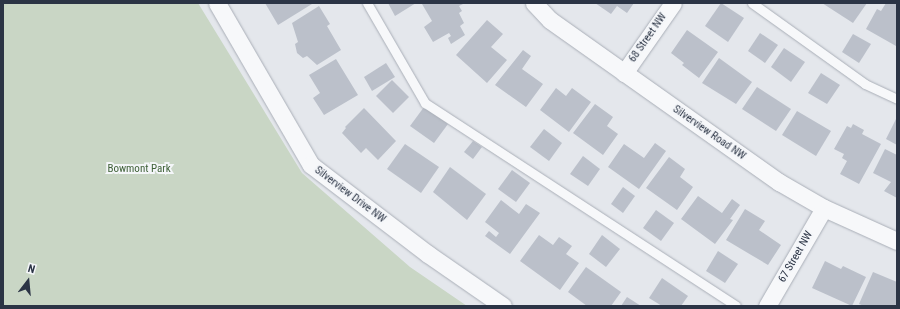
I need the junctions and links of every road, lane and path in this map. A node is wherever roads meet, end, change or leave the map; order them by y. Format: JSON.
{"nodes":[{"id":1,"x":217,"y":3,"type":"edge"},
{"id":2,"x":367,"y":3,"type":"edge"},
{"id":3,"x":534,"y":3,"type":"edge"},
{"id":4,"x":673,"y":3,"type":"edge"},
{"id":5,"x":752,"y":3,"type":"edge"},
{"id":6,"x":624,"y":73,"type":"junction"},
{"id":7,"x":897,"y":99,"type":"edge"},
{"id":8,"x":824,"y":208,"type":"junction"},
{"id":9,"x":897,"y":241,"type":"edge"},
{"id":10,"x":503,"y":306,"type":"edge"},
{"id":11,"x":736,"y":306,"type":"edge"},
{"id":12,"x":767,"y":306,"type":"edge"}],
"edges":[{"from":1,"to":10,"type":"street","name":"Silverview Drive NW"},
{"from":2,"to":11,"type":"lane"},
{"from":3,"to":6,"type":"street","name":"Silverview Road NW"},
{"from":4,"to":6,"type":"street","name":"68 Street NW"},
{"from":5,"to":7,"type":"lane"},
{"from":6,"to":8,"type":"street","name":"Silverview Road NW"},
{"from":8,"to":9,"type":"street","name":"Silverview Road NW"},
{"from":8,"to":12,"type":"street","name":"67 Street NW"}]}
